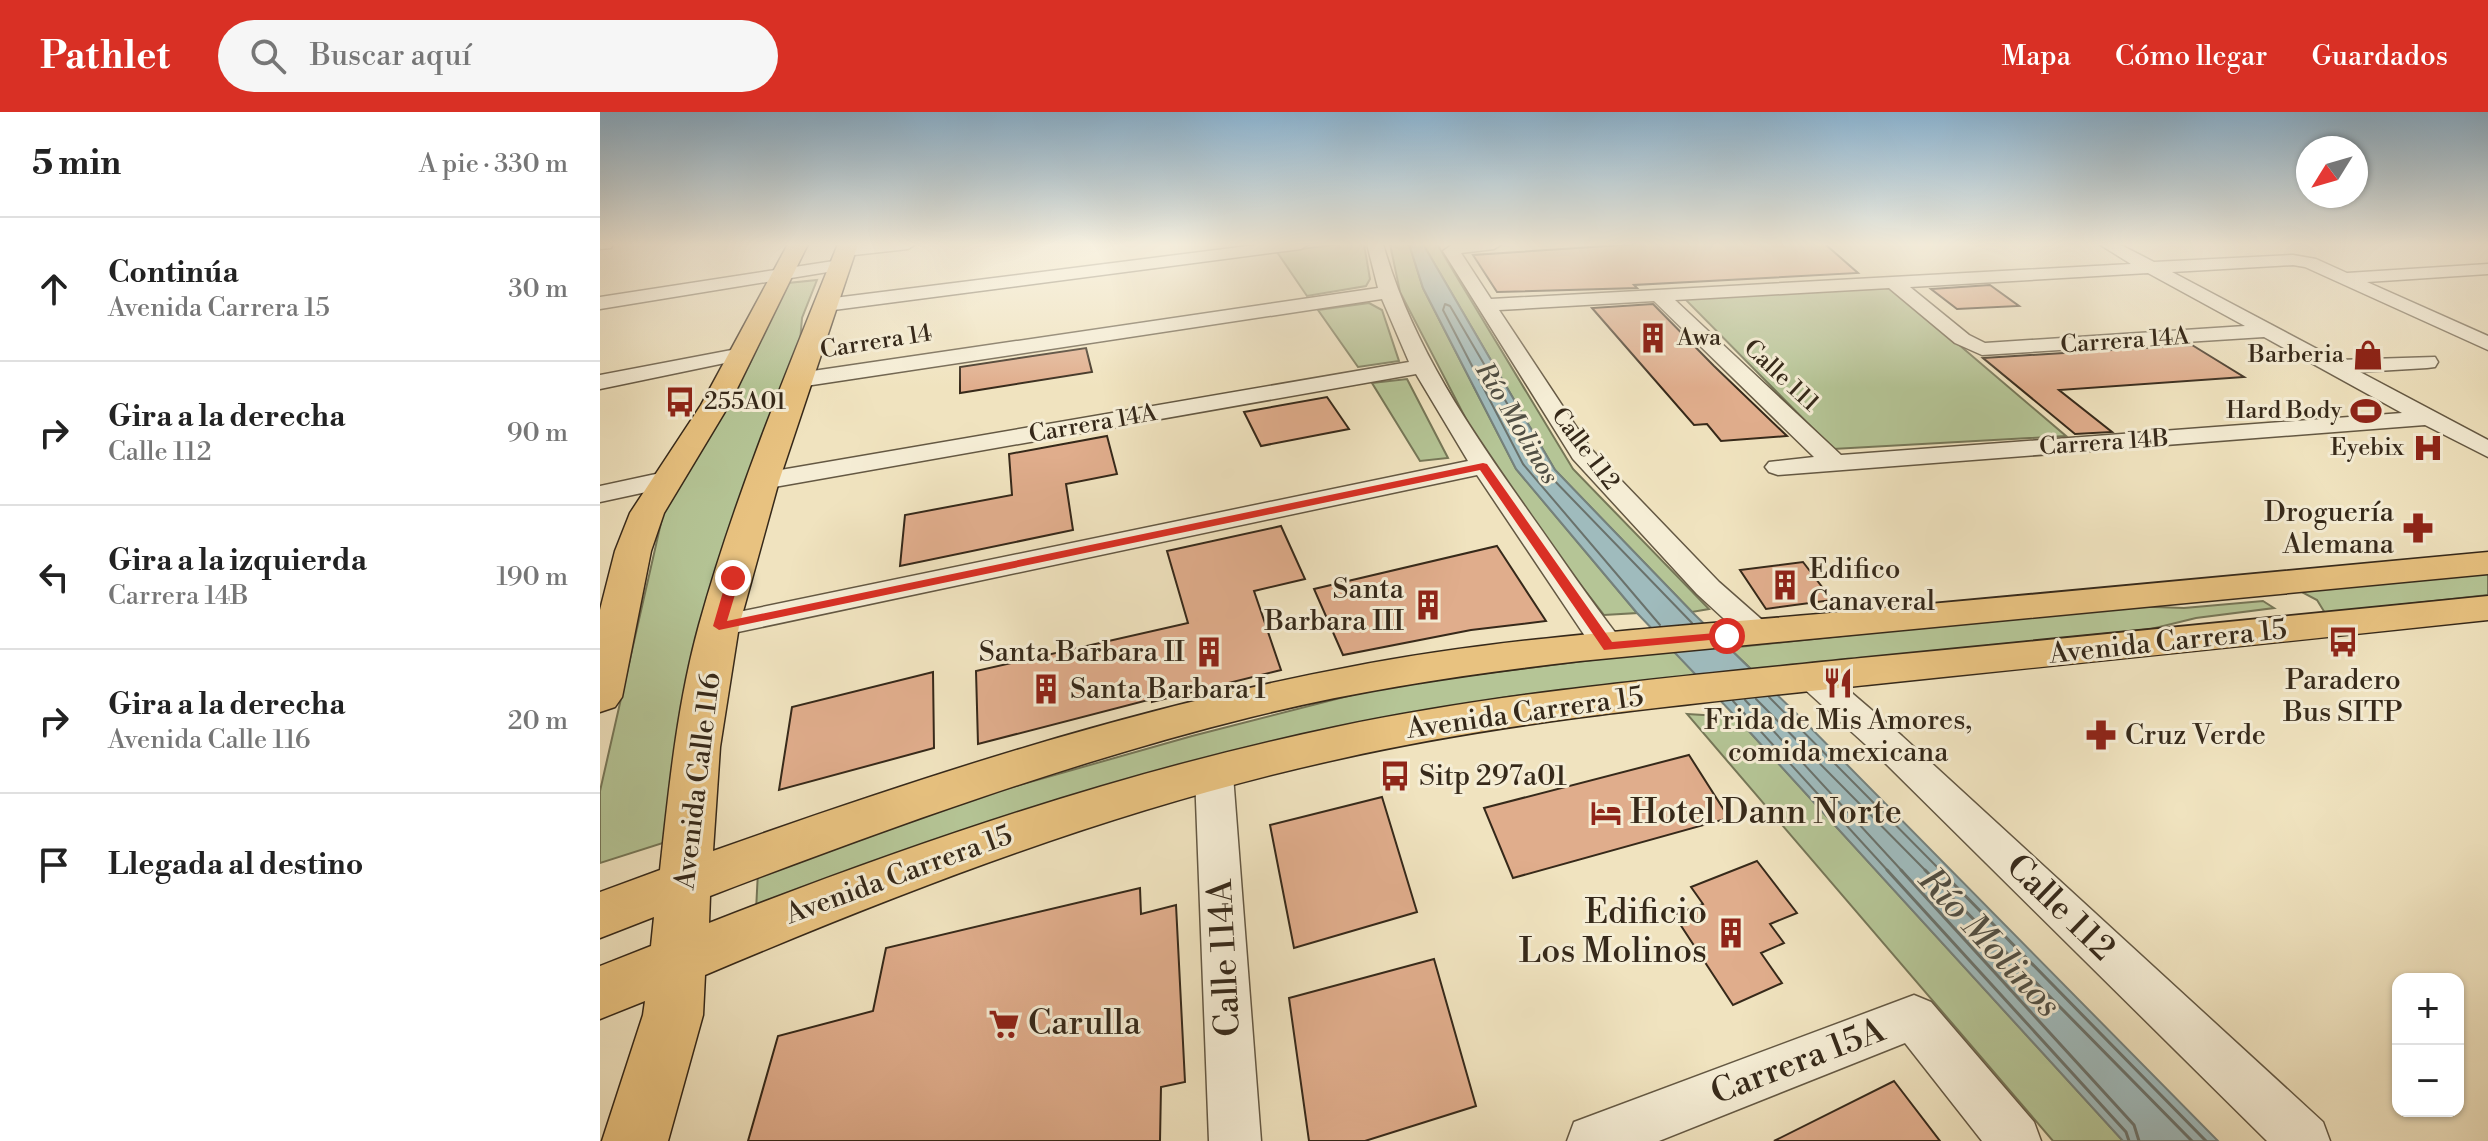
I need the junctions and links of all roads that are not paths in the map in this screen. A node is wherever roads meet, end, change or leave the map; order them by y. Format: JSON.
{"nodes":[{"id":1,"x":669,"y":292,"type":"edge"},
{"id":2,"x":774,"y":292,"type":"edge"},
{"id":3,"x":831,"y":292,"type":"edge"},
{"id":4,"x":927,"y":292,"type":"edge"},
{"id":5,"x":1388,"y":292,"type":"joint"},
{"id":6,"x":1479,"y":292,"type":"edge"},
{"id":7,"x":1693,"y":292,"type":"edge"},
{"id":8,"x":1905,"y":292,"type":"edge"},
{"id":9,"x":2195,"y":292,"type":"edge"},
{"id":10,"x":2375,"y":292,"type":"edge"},
{"id":11,"x":1657,"y":294,"type":"junction"},
{"id":12,"x":600,"y":303,"type":"edge"},
{"id":13,"x":826,"y":305,"type":"junction"},
{"id":14,"x":1488,"y":305,"type":"junction"},
{"id":15,"x":2268,"y":331,"type":"junction"},
{"id":16,"x":2488,"y":344,"type":"edge"},
{"id":17,"x":742,"y":354,"type":"junction"},
{"id":18,"x":2427,"y":362,"type":"dead end"},
{"id":19,"x":1424,"y":366,"type":"junction"},
{"id":20,"x":2336,"y":367,"type":"junction"},
{"id":21,"x":799,"y":380,"type":"junction"},
{"id":22,"x":600,"y":382,"type":"edge"},
{"id":23,"x":2429,"y":418,"type":"junction"},
{"id":24,"x":2488,"y":450,"type":"edge"},
{"id":25,"x":1835,"y":463,"type":"junction"},
{"id":26,"x":1483,"y":466,"type":"junction"},
{"id":27,"x":1778,"y":467,"type":"dead end"},
{"id":28,"x":665,"y":480,"type":"junction"},
{"id":29,"x":763,"y":481,"type":"junction"},
{"id":30,"x":600,"y":494,"type":"edge"},
{"id":31,"x":2488,"y":563,"type":"edge"},
{"id":32,"x":2129,"y":597,"type":"junction"},
{"id":33,"x":2488,"y":608,"type":"edge"},
{"id":34,"x":719,"y":626,"type":"junction"},
{"id":35,"x":1742,"y":634,"type":"junction"},
{"id":36,"x":2175,"y":641,"type":"junction"},
{"id":37,"x":1619,"y":646,"type":"junction"},
{"id":38,"x":1792,"y":680,"type":"junction"},
{"id":39,"x":600,"y":697,"type":"edge"},
{"id":40,"x":1214,"y":775,"type":"junction"},
{"id":41,"x":685,"y":883,"type":"junction"},
{"id":42,"x":600,"y":915,"type":"edge"},
{"id":43,"x":680,"y":960,"type":"junction"},
{"id":44,"x":600,"y":993,"type":"edge"},
{"id":45,"x":635,"y":1141,"type":"edge"},
{"id":46,"x":1235,"y":1141,"type":"edge"},
{"id":47,"x":1593,"y":1141,"type":"edge"},
{"id":48,"x":2015,"y":1141,"type":"edge"},
{"id":49,"x":2304,"y":1141,"type":"edge"}],
"edges":[{"from":1,"to":12,"type":"street"},
{"from":2,"to":17,"type":"main road"},
{"from":3,"to":13,"type":"main road","name":"Avenida Calle 116"},
{"from":4,"to":13,"type":"street"},
{"from":5,"to":19,"type":"street"},
{"from":5,"to":21,"type":"street","name":"Carrera 14"},
{"from":6,"to":14,"type":"street","name":"Calle 112"},
{"from":7,"to":11,"type":"street"},
{"from":8,"to":15,"type":"street","name":"Carrera 14A"},
{"from":9,"to":15,"type":"street"},
{"from":10,"to":16,"type":"street"},
{"from":11,"to":14,"type":"street"},
{"from":11,"to":25,"type":"street","name":"Calle 111"},
{"from":13,"to":21,"type":"main road","name":"Avenida Calle 116"},
{"from":14,"to":35,"type":"street","name":"Calle 112"},
{"from":15,"to":20,"type":"street"},
{"from":17,"to":22,"type":"street"},
{"from":17,"to":28,"type":"main road"},
{"from":18,"to":20,"type":"street"},
{"from":19,"to":26,"type":"street"},
{"from":19,"to":29,"type":"street","name":"Carrera 14A"},
{"from":20,"to":23,"type":"street"},
{"from":21,"to":29,"type":"main road","name":"Avenida Calle 116"},
{"from":23,"to":24,"type":"street"},
{"from":23,"to":25,"type":"street","name":"Carrera 14B"},
{"from":25,"to":27,"type":"street","name":"Carrera 14B"},
{"from":26,"to":34,"type":"street"},
{"from":26,"to":37,"type":"street"},
{"from":28,"to":30,"type":"street"},
{"from":28,"to":39,"type":"main road"},
{"from":29,"to":34,"type":"main road","name":"Avenida Calle 116"},
{"from":31,"to":32,"type":"main road","name":"Avenida Carrera 15"},
{"from":32,"to":35,"type":"main road","name":"Avenida Carrera 15"},
{"from":32,"to":36,"type":"main road"},
{"from":33,"to":36,"type":"main road","name":"Avenida Carrera 15"},
{"from":34,"to":41,"type":"main road","name":"Avenida Calle 116"},
{"from":35,"to":37,"type":"main road","name":"Avenida Carrera 15"},
{"from":36,"to":38,"type":"main road","name":"Avenida Carrera 15"},
{"from":37,"to":41,"type":"main road","name":"Avenida Carrera 15"},
{"from":38,"to":40,"type":"main road","name":"Avenida Carrera 15"},
{"from":38,"to":49,"type":"street","name":"Calle 112"},
{"from":40,"to":43,"type":"main road","name":"Avenida Carrera 15"},
{"from":40,"to":46,"type":"street","name":"Calle 114A"},
{"from":41,"to":42,"type":"main road","name":"Avenida Carrera 15"},
{"from":41,"to":43,"type":"main road","name":"Avenida Calle 116"},
{"from":43,"to":44,"type":"main road","name":"Avenida Carrera 15"},
{"from":43,"to":45,"type":"main road","name":"Avenida Calle 116"},
{"from":47,"to":48,"type":"street","name":"Carrera 15A"}]}
